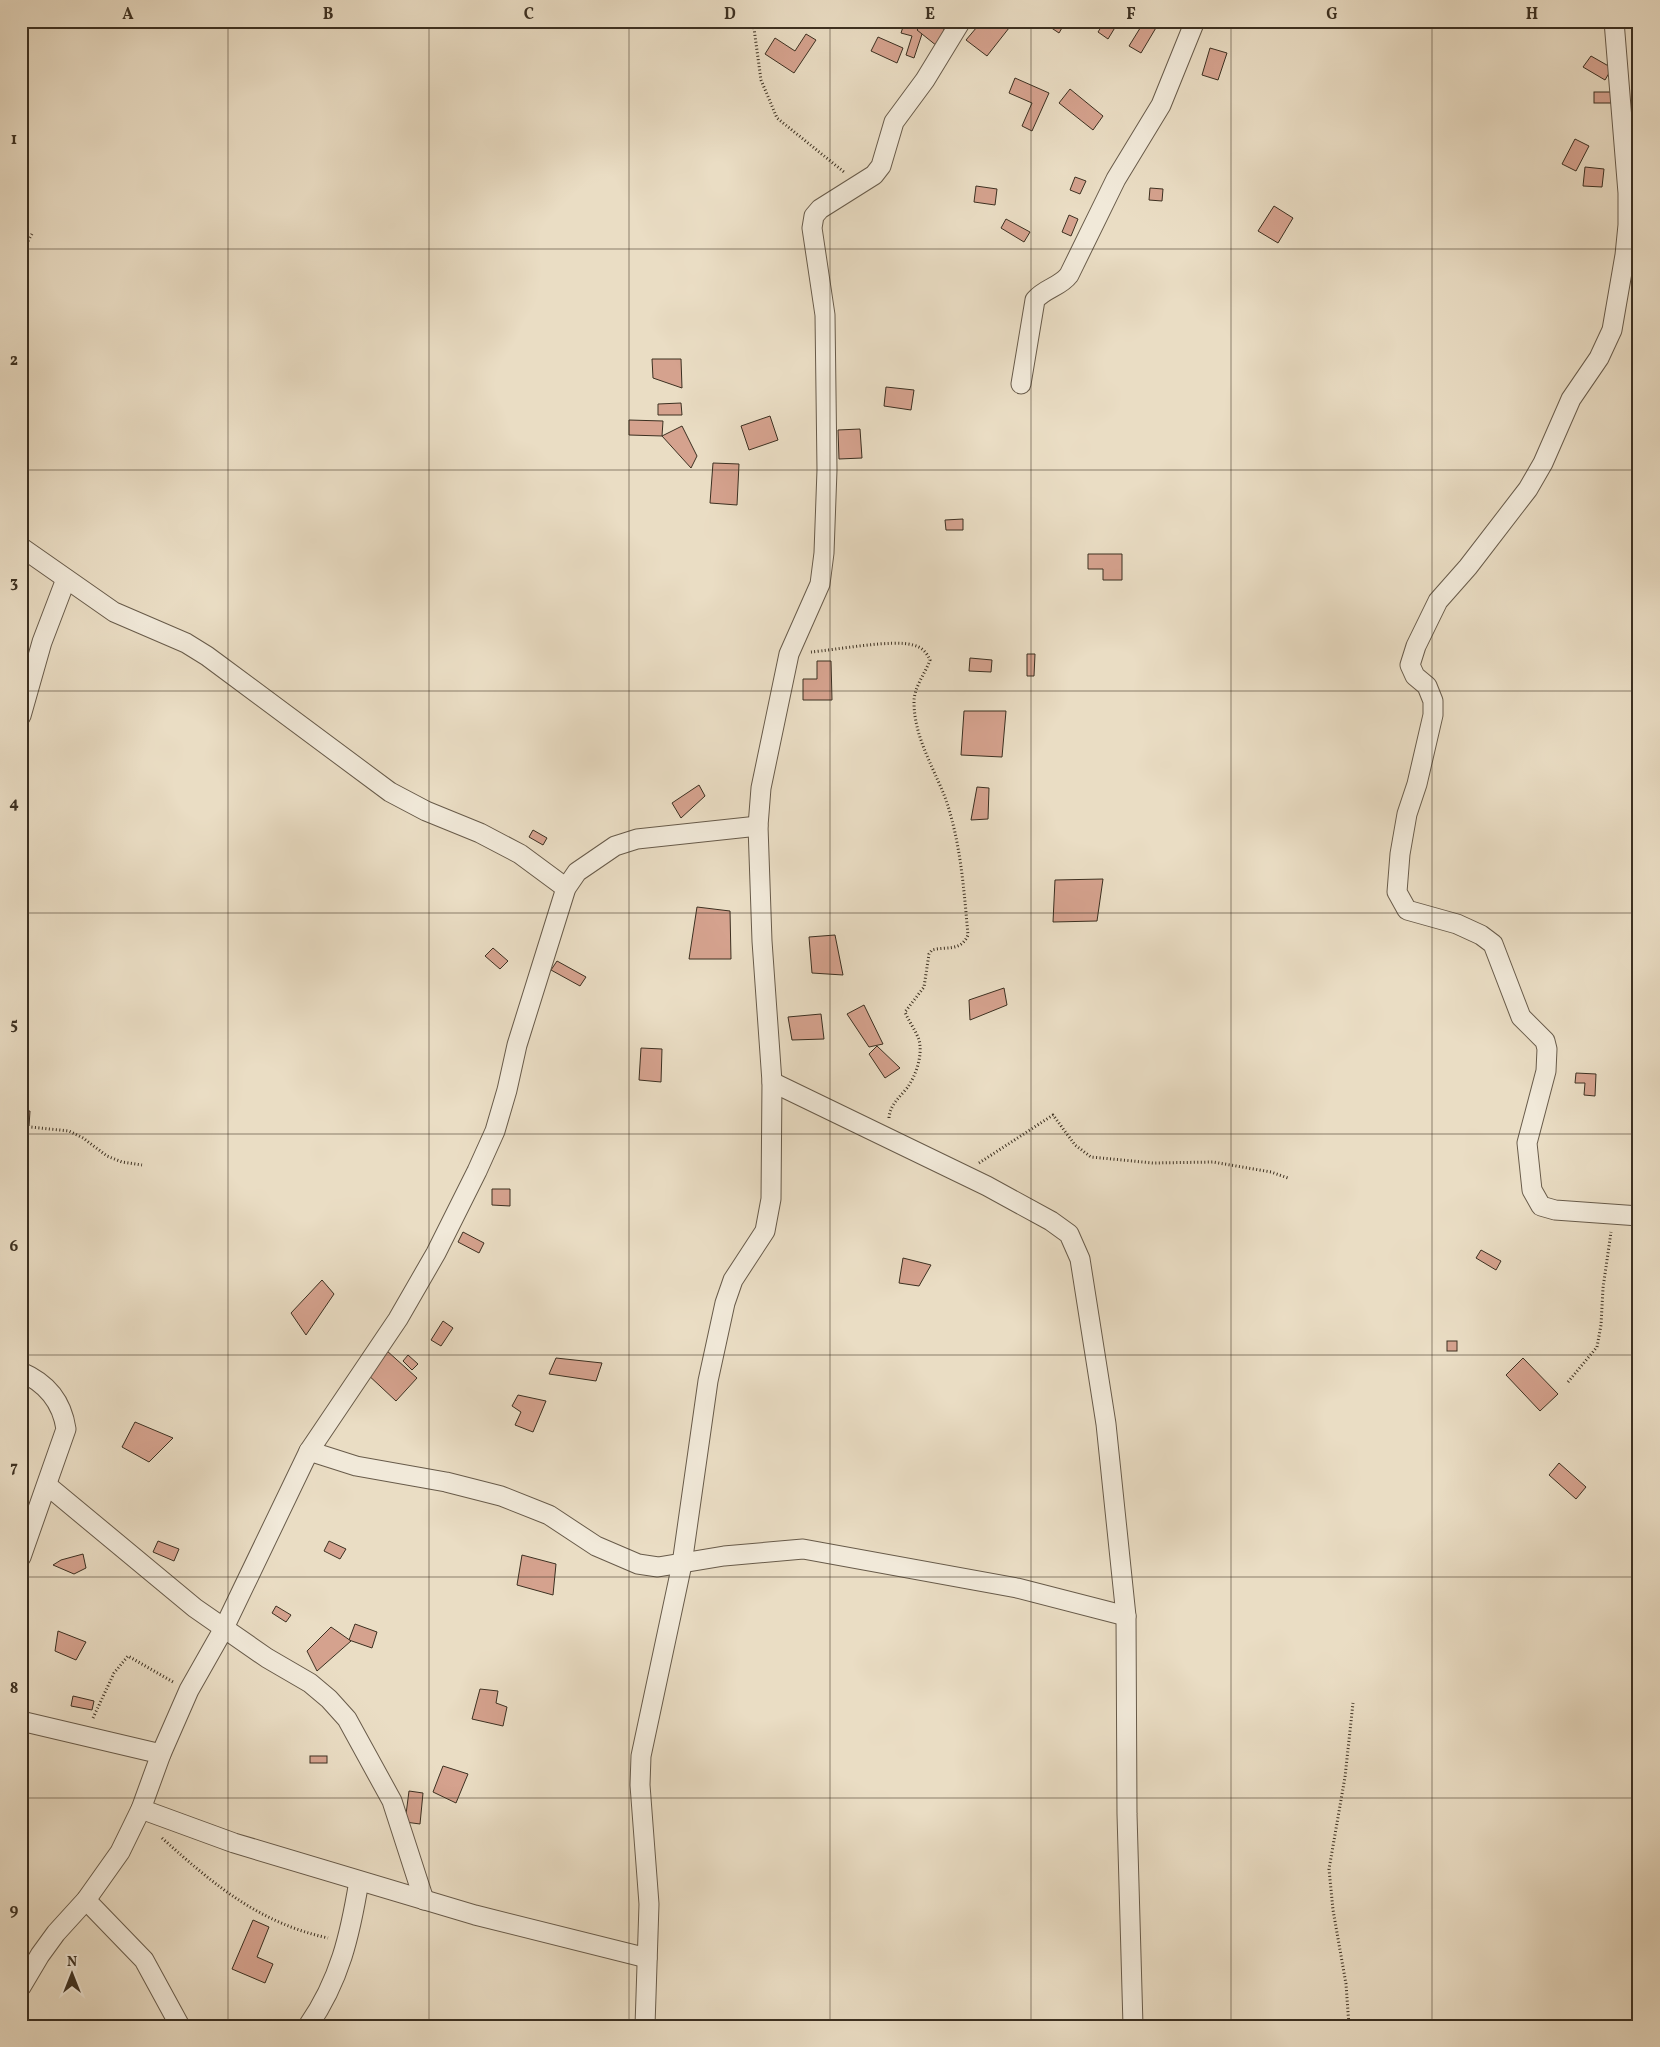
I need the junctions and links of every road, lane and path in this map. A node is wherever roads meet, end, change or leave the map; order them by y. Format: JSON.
{"nodes":[{"id":1,"x":753,"y":21,"type":"edge"},
{"id":2,"x":877,"y":21,"type":"edge"},
{"id":3,"x":961,"y":21,"type":"edge"},
{"id":4,"x":1195,"y":21,"type":"edge"},
{"id":5,"x":1614,"y":21,"type":"edge"},
{"id":6,"x":882,"y":29,"type":"dead end"},
{"id":7,"x":858,"y":184,"type":"junction"},
{"id":8,"x":32,"y":234,"type":"dead end"},
{"id":9,"x":21,"y":253,"type":"edge"},
{"id":10,"x":1021,"y":384,"type":"dead end"},
{"id":11,"x":21,"y":547,"type":"edge"},
{"id":12,"x":66,"y":579,"type":"junction"},
{"id":13,"x":789,"y":654,"type":"junction"},
{"id":14,"x":21,"y":716,"type":"edge"},
{"id":15,"x":758,"y":826,"type":"junction"},
{"id":16,"x":566,"y":888,"type":"junction"},
{"id":17,"x":772,"y":1082,"type":"junction"},
{"id":18,"x":893,"y":1123,"type":"dead end"},
{"id":19,"x":21,"y":1126,"type":"edge"},
{"id":20,"x":142,"y":1165,"type":"dead end"},
{"id":21,"x":962,"y":1174,"type":"junction"},
{"id":22,"x":1288,"y":1178,"type":"dead end"},
{"id":23,"x":1612,"y":1214,"type":"junction"},
{"id":24,"x":1639,"y":1216,"type":"edge"},
{"id":25,"x":21,"y":1372,"type":"edge"},
{"id":26,"x":1568,"y":1382,"type":"dead end"},
{"id":27,"x":309,"y":1451,"type":"junction"},
{"id":28,"x":48,"y":1486,"type":"junction"},
{"id":29,"x":21,"y":1557,"type":"edge"},
{"id":30,"x":682,"y":1564,"type":"junction"},
{"id":31,"x":1126,"y":1616,"type":"junction"},
{"id":32,"x":223,"y":1630,"type":"junction"},
{"id":33,"x":189,"y":1690,"type":"junction"},
{"id":34,"x":1353,"y":1703,"type":"dead end"},
{"id":35,"x":21,"y":1721,"type":"edge"},
{"id":36,"x":85,"y":1736,"type":"junction"},
{"id":37,"x":161,"y":1754,"type":"junction"},
{"id":38,"x":140,"y":1812,"type":"junction"},
{"id":39,"x":359,"y":1881,"type":"junction"},
{"id":40,"x":86,"y":1900,"type":"junction"},
{"id":41,"x":424,"y":1900,"type":"junction"},
{"id":42,"x":348,"y":1942,"type":"junction"},
{"id":43,"x":647,"y":1958,"type":"junction"},
{"id":44,"x":21,"y":1988,"type":"edge"},
{"id":45,"x":180,"y":2026,"type":"edge"},
{"id":46,"x":308,"y":2026,"type":"edge"},
{"id":47,"x":645,"y":2026,"type":"edge"},
{"id":48,"x":1133,"y":2026,"type":"edge"},
{"id":49,"x":1349,"y":2026,"type":"edge"}],
"edges":[{"from":1,"to":7,"type":"path"},
{"from":2,"to":6,"type":"path"},
{"from":3,"to":7,"type":"street"},
{"from":4,"to":10,"type":"street"},
{"from":5,"to":23,"type":"street"},
{"from":7,"to":13,"type":"street"},
{"from":8,"to":9,"type":"path"},
{"from":11,"to":12,"type":"street"},
{"from":12,"to":14,"type":"street"},
{"from":12,"to":16,"type":"street"},
{"from":13,"to":15,"type":"street"},
{"from":13,"to":18,"type":"path"},
{"from":15,"to":16,"type":"street"},
{"from":15,"to":17,"type":"street"},
{"from":16,"to":27,"type":"street"},
{"from":17,"to":21,"type":"street"},
{"from":17,"to":30,"type":"street"},
{"from":19,"to":20,"type":"path"},
{"from":21,"to":22,"type":"path"},
{"from":21,"to":31,"type":"street"},
{"from":23,"to":24,"type":"street"},
{"from":23,"to":26,"type":"path"},
{"from":25,"to":28,"type":"street"},
{"from":27,"to":30,"type":"street"},
{"from":27,"to":32,"type":"street"},
{"from":28,"to":29,"type":"street"},
{"from":28,"to":32,"type":"street"},
{"from":30,"to":31,"type":"street"},
{"from":30,"to":43,"type":"street"},
{"from":31,"to":48,"type":"street"},
{"from":32,"to":33,"type":"street"},
{"from":32,"to":41,"type":"street"},
{"from":33,"to":36,"type":"path"},
{"from":33,"to":37,"type":"street"},
{"from":34,"to":49,"type":"path"},
{"from":35,"to":36,"type":"street"},
{"from":36,"to":37,"type":"street"},
{"from":37,"to":38,"type":"street"},
{"from":38,"to":39,"type":"street"},
{"from":38,"to":40,"type":"street"},
{"from":38,"to":42,"type":"path"},
{"from":39,"to":41,"type":"street"},
{"from":39,"to":42,"type":"street"},
{"from":40,"to":44,"type":"street"},
{"from":40,"to":45,"type":"street"},
{"from":41,"to":43,"type":"street"},
{"from":42,"to":46,"type":"street"},
{"from":43,"to":47,"type":"street"}]}
